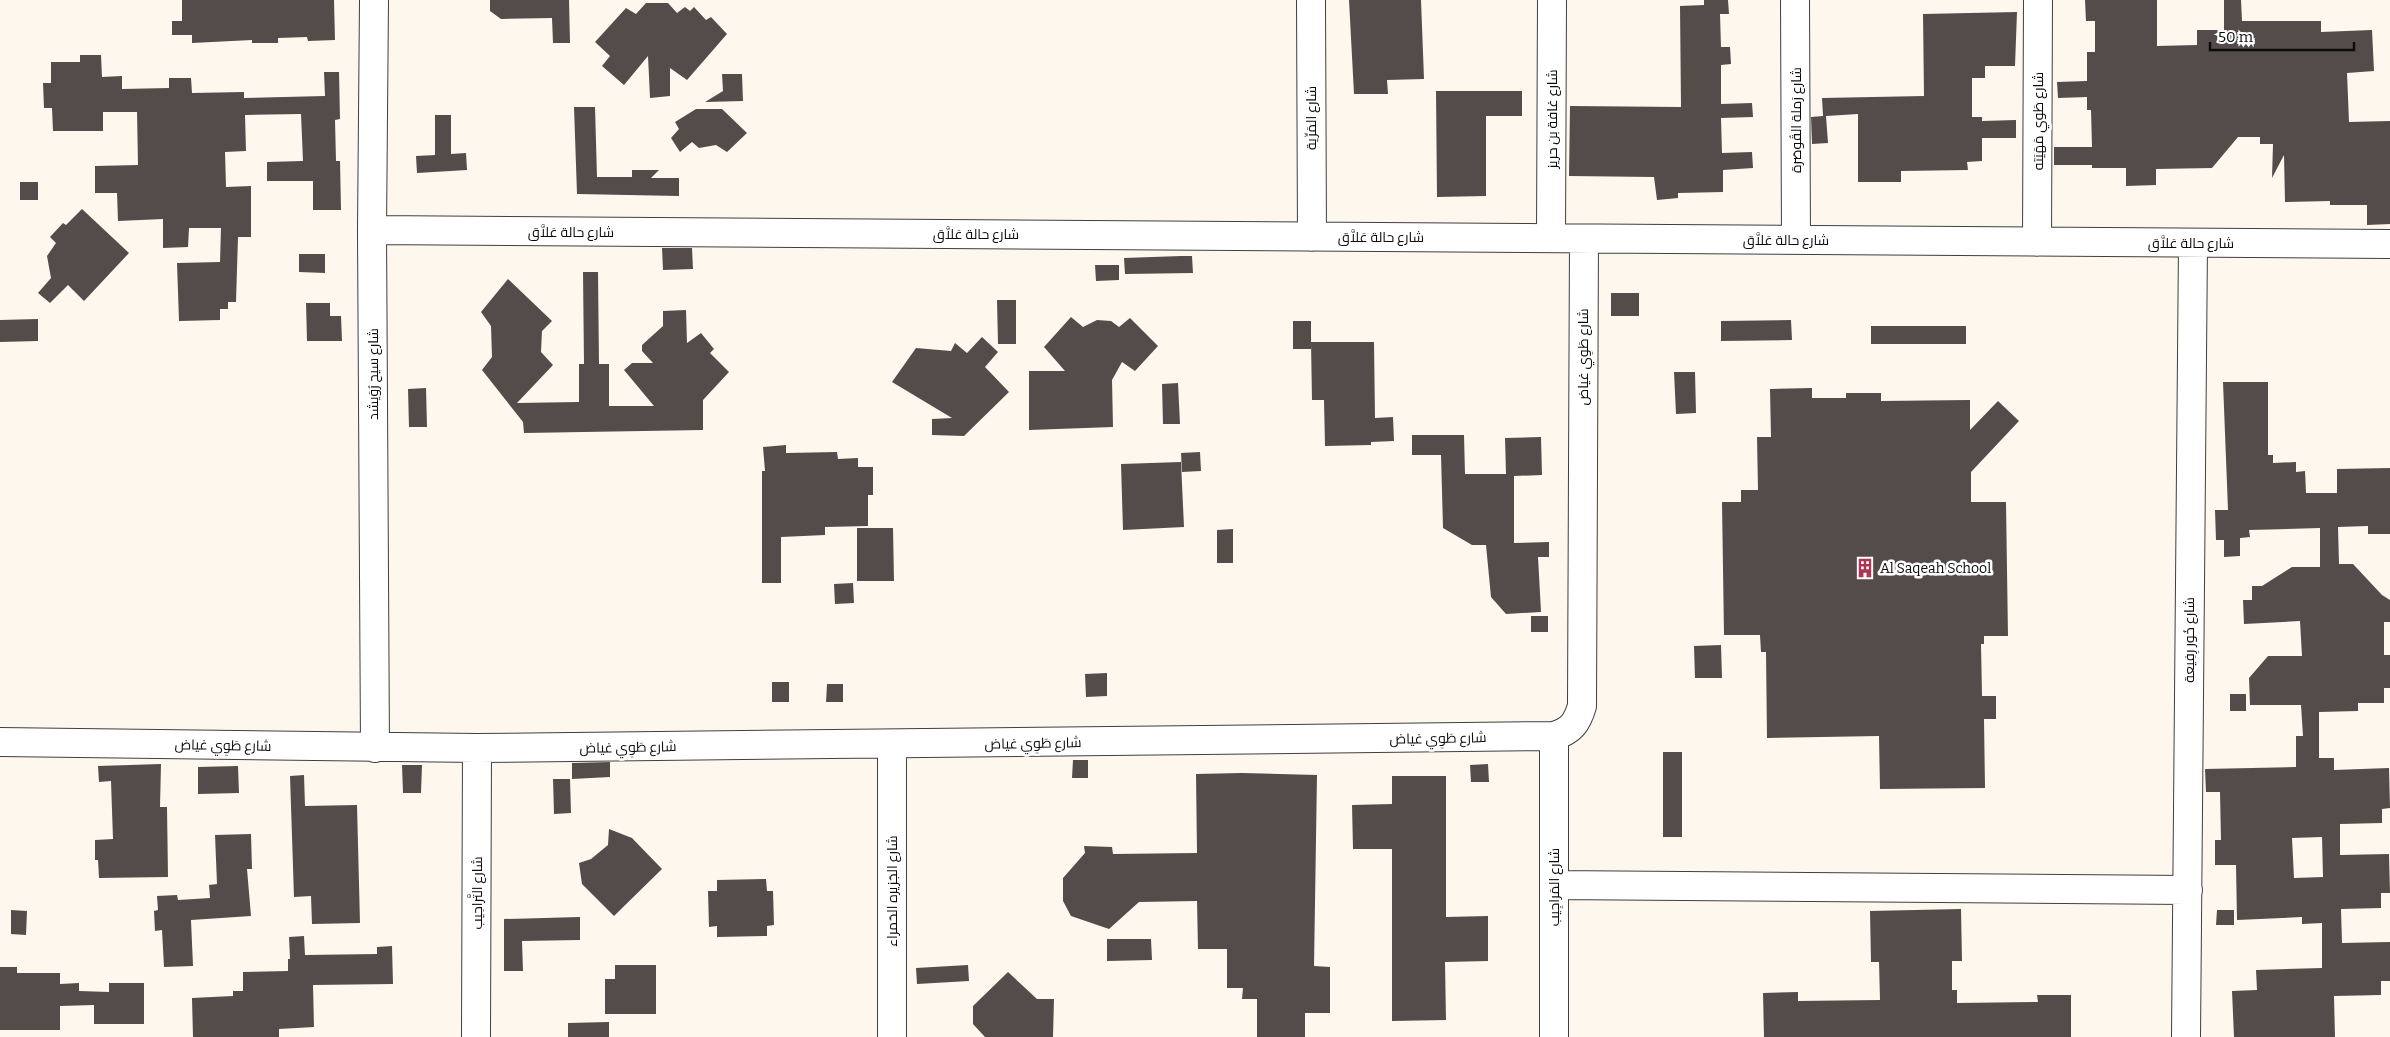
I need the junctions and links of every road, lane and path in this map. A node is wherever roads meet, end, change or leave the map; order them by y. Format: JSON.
{"nodes":[{"id":1,"x":374,"y":0,"type":"edge"},
{"id":2,"x":1310,"y":0,"type":"edge"},
{"id":3,"x":1552,"y":0,"type":"edge"},
{"id":4,"x":1795,"y":0,"type":"edge"},
{"id":5,"x":2038,"y":0,"type":"edge"},
{"id":6,"x":372,"y":230,"type":"junction"},
{"id":7,"x":1312,"y":237,"type":"junction"},
{"id":8,"x":1551,"y":238,"type":"junction"},
{"id":9,"x":1584,"y":239,"type":"junction"},
{"id":10,"x":1796,"y":240,"type":"junction"},
{"id":11,"x":2037,"y":242,"type":"junction"},
{"id":12,"x":2193,"y":243,"type":"junction"},
{"id":13,"x":2390,"y":244,"type":"edge"},
{"id":14,"x":1554,"y":736,"type":"junction"},
{"id":15,"x":0,"y":742,"type":"edge"},
{"id":16,"x":892,"y":744,"type":"junction"},
{"id":17,"x":375,"y":748,"type":"junction"},
{"id":18,"x":477,"y":748,"type":"junction"},
{"id":19,"x":1554,"y":885,"type":"junction"},
{"id":20,"x":2188,"y":890,"type":"junction"},
{"id":21,"x":476,"y":1037,"type":"edge"},
{"id":22,"x":892,"y":1037,"type":"edge"},
{"id":23,"x":1554,"y":1037,"type":"edge"},
{"id":24,"x":2186,"y":1037,"type":"edge"}],
"edges":[{"from":1,"to":6,"type":"street","name":"شارع سيح رُوَيشد"},
{"from":2,"to":7,"type":"street","name":"شارع المَرِّية"},
{"from":3,"to":8,"type":"street","name":"شارع غافة بن حريز"},
{"from":4,"to":10,"type":"street","name":"شارع رَملة القُوصَرة"},
{"from":5,"to":11,"type":"street","name":"شارع طَوي مَهَيَته"},
{"from":6,"to":7,"type":"street","name":"شارع حالة عَلاَّق"},
{"from":6,"to":17,"type":"street","name":"شارع سيح رُوَيشد"},
{"from":7,"to":8,"type":"street","name":"شارع حالة عَلاَّق"},
{"from":8,"to":9,"type":"street","name":"شارع حالة عَلاَّق"},
{"from":9,"to":10,"type":"street","name":"شارع حالة عَلاَّق"},
{"from":9,"to":14,"type":"street","name":"شارع طَوِي غياض"},
{"from":10,"to":11,"type":"street","name":"شارع حالة عَلاَّق"},
{"from":11,"to":12,"type":"street","name":"شارع حالة عَلاَّق"},
{"from":12,"to":13,"type":"street","name":"شارع حالة عَلاَّق"},
{"from":12,"to":20,"type":"street","name":"شارع خُور رِفِيعة"},
{"from":14,"to":16,"type":"street","name":"شارع طَوِي غياض"},
{"from":14,"to":19,"type":"street","name":"شارع المَراجِيب"},
{"from":15,"to":17,"type":"street","name":"شارع طَوِي غياض"},
{"from":16,"to":18,"type":"street","name":"شارع طَوِي غياض"},
{"from":16,"to":22,"type":"street","name":"شارع الجَزيره الحَمراء"},
{"from":17,"to":18,"type":"street","name":"شارع طَوِي غياض"},
{"from":18,"to":21,"type":"street","name":"شارع التَّراحِيب"},
{"from":19,"to":20,"type":"street"},
{"from":19,"to":23,"type":"street","name":"شارع المَراجِيب"},
{"from":20,"to":24,"type":"street","name":"شارع خُور رِفِيعة"}]}
